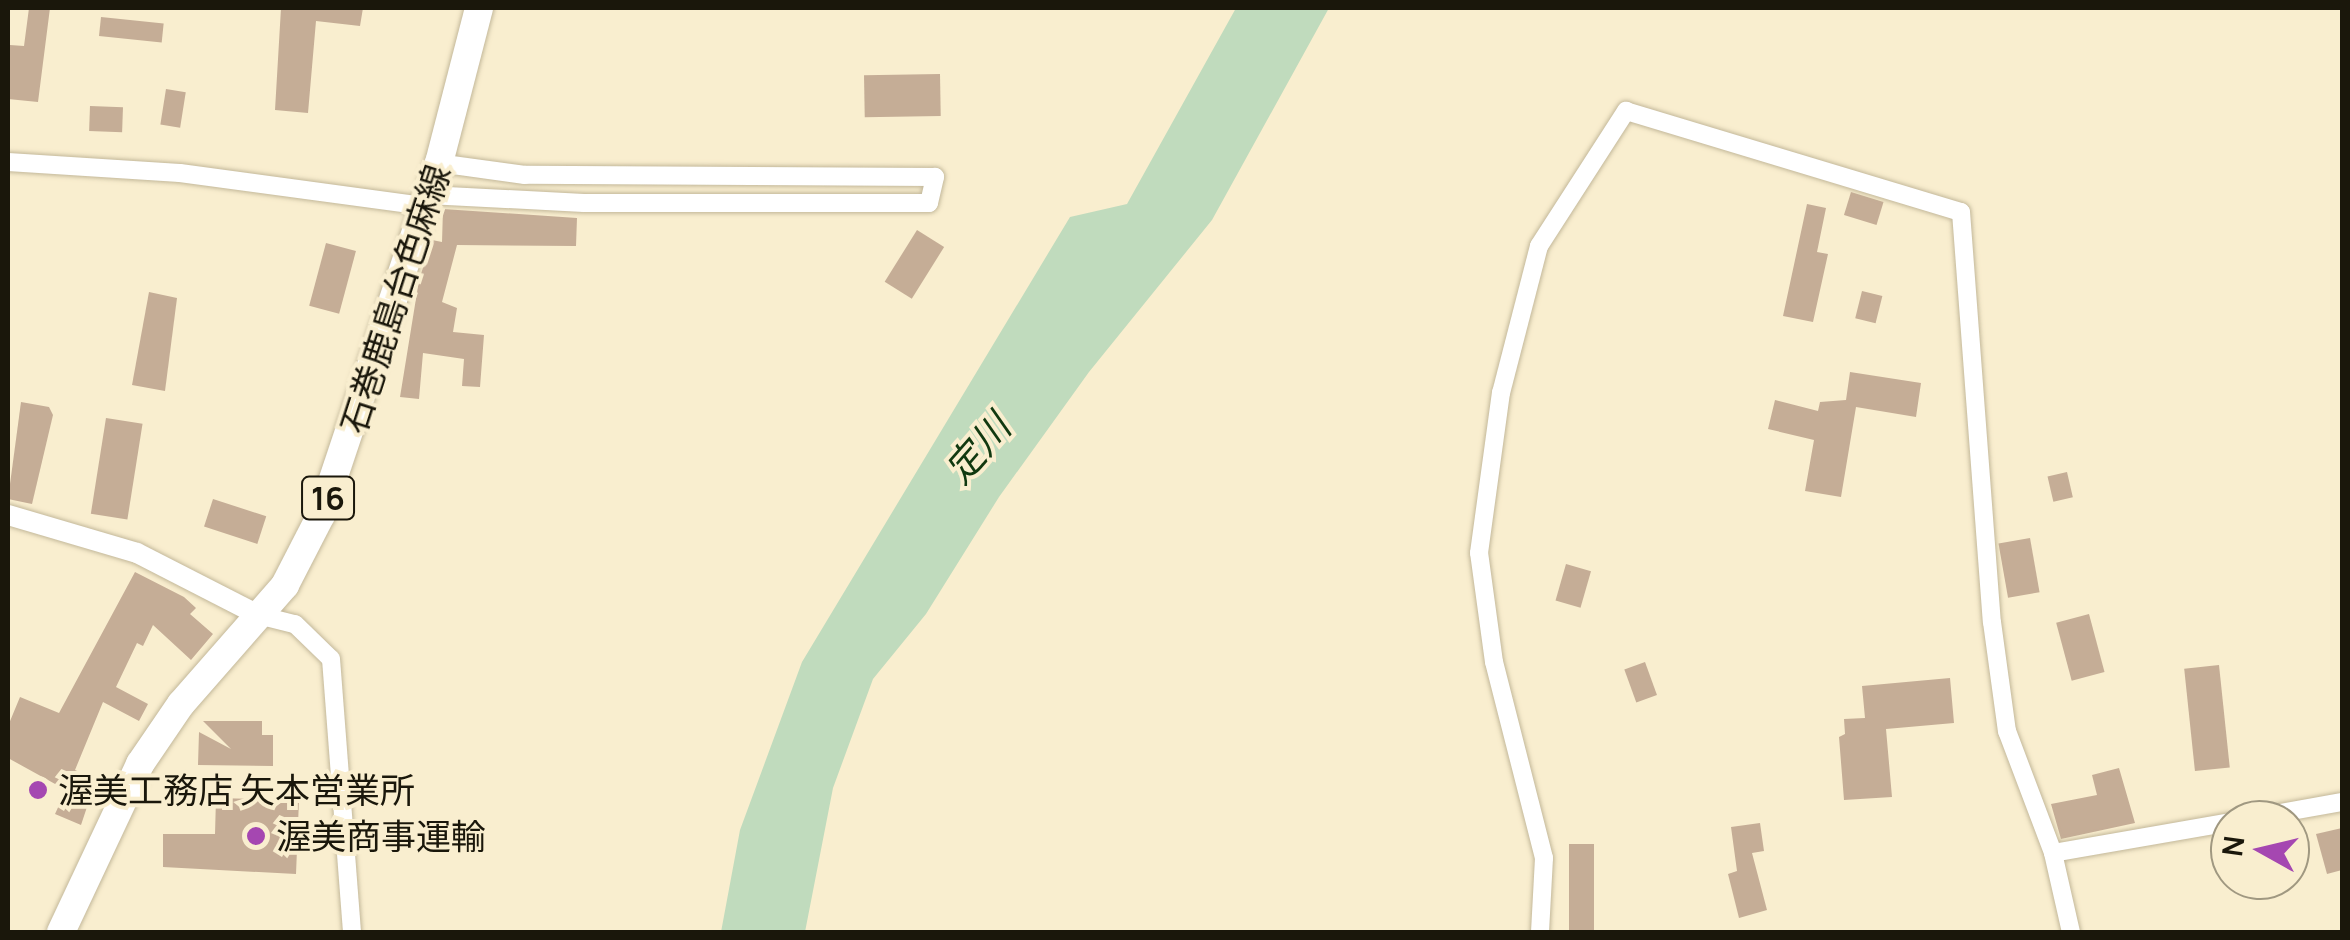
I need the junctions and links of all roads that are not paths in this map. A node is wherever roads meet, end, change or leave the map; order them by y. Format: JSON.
{"nodes":[{"id":1,"x":479,"y":8,"type":"edge"},
{"id":2,"x":8,"y":162,"type":"edge"},
{"id":3,"x":438,"y":163,"type":"junction"},
{"id":4,"x":427,"y":201,"type":"junction"},
{"id":5,"x":8,"y":515,"type":"edge"},
{"id":6,"x":258,"y":615,"type":"junction"},
{"id":7,"x":2342,"y":802,"type":"edge"},
{"id":8,"x":2310,"y":808,"type":"edge"},
{"id":9,"x":2210,"y":826,"type":"edge"},
{"id":10,"x":2053,"y":853,"type":"junction"},
{"id":11,"x":60,"y":932,"type":"edge"},
{"id":12,"x":352,"y":932,"type":"edge"},
{"id":13,"x":1540,"y":932,"type":"edge"},
{"id":14,"x":2070,"y":932,"type":"edge"}],
"edges":[{"from":1,"to":3,"type":"main road","name":"石巻鹿島台色麻線","number":"16"},
{"from":2,"to":4,"type":"street"},
{"from":3,"to":4,"type":"main road","name":"石巻鹿島台色麻線","number":"16"},
{"from":3,"to":4,"type":"street"},
{"from":4,"to":6,"type":"main road","name":"石巻鹿島台色麻線","number":"16"},
{"from":5,"to":6,"type":"street"},
{"from":6,"to":11,"type":"main road","name":"石巻鹿島台色麻線","number":"16"},
{"from":6,"to":12,"type":"street"},
{"from":7,"to":8,"type":"street"},
{"from":9,"to":10,"type":"street"},
{"from":10,"to":13,"type":"street"},
{"from":10,"to":14,"type":"street"}]}
